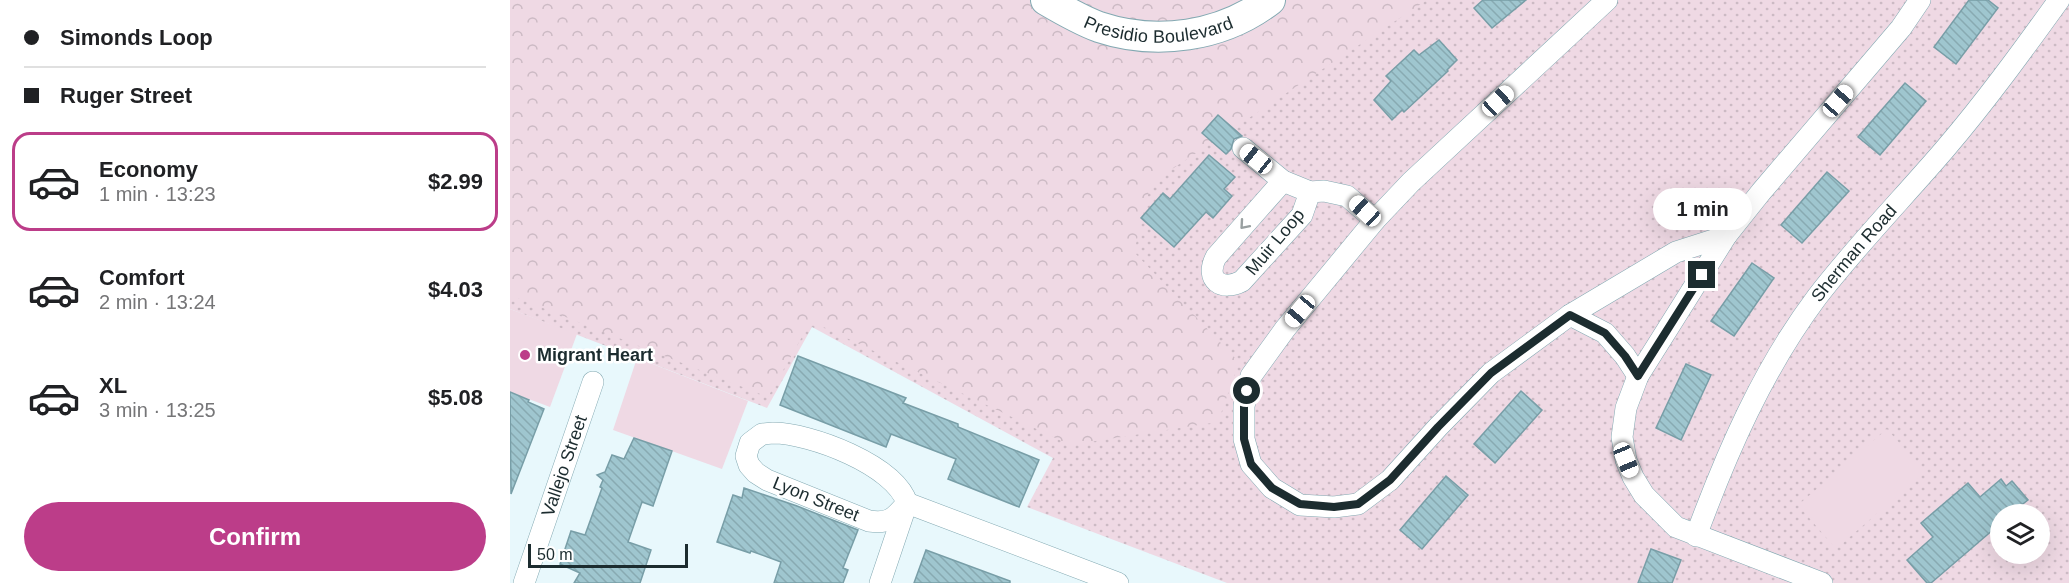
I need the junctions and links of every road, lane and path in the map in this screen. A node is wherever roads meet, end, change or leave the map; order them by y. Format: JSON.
{"nodes":[{"id":1,"x":1046,"y":0,"type":"edge"},
{"id":2,"x":1270,"y":0,"type":"edge"},
{"id":3,"x":1607,"y":0,"type":"edge"},
{"id":4,"x":1920,"y":0,"type":"edge"},
{"id":5,"x":2059,"y":0,"type":"edge"},
{"id":6,"x":1243,"y":148,"type":"dead end"},
{"id":7,"x":1283,"y":181,"type":"junction"},
{"id":8,"x":1310,"y":192,"type":"junction"},
{"id":9,"x":1375,"y":220,"type":"junction"},
{"id":10,"x":1726,"y":236,"type":"junction"},
{"id":11,"x":1570,"y":315,"type":"junction"},
{"id":12,"x":1638,"y":376,"type":"junction"},
{"id":13,"x":593,"y":382,"type":"dead end"},
{"id":14,"x":907,"y":503,"type":"junction"},
{"id":15,"x":1696,"y":536,"type":"junction"},
{"id":16,"x":524,"y":583,"type":"edge"},
{"id":17,"x":880,"y":583,"type":"edge"},
{"id":18,"x":1118,"y":583,"type":"edge"},
{"id":19,"x":1822,"y":583,"type":"edge"}],
"edges":[{"from":1,"to":2,"type":"street","name":"Presidio Boulevard"},
{"from":3,"to":9,"type":"street"},
{"from":4,"to":10,"type":"street"},
{"from":5,"to":15,"type":"street","name":"Sherman Road"},
{"from":6,"to":7,"type":"street","name":"Muir Loop"},
{"from":7,"to":8,"type":"street","name":"Muir Loop"},
{"from":7,"to":8,"type":"street","name":"Muir Loop","one_way":true},
{"from":8,"to":9,"type":"street","name":"Muir Loop"},
{"from":9,"to":11,"type":"street"},
{"from":10,"to":11,"type":"street"},
{"from":10,"to":12,"type":"street"},
{"from":11,"to":12,"type":"street"},
{"from":12,"to":15,"type":"street"},
{"from":13,"to":16,"type":"street","name":"Vallejo Street"},
{"from":14,"to":14,"type":"street","name":"Lyon Street"},
{"from":14,"to":17,"type":"street"},
{"from":14,"to":18,"type":"street"},
{"from":15,"to":19,"type":"street"}]}
